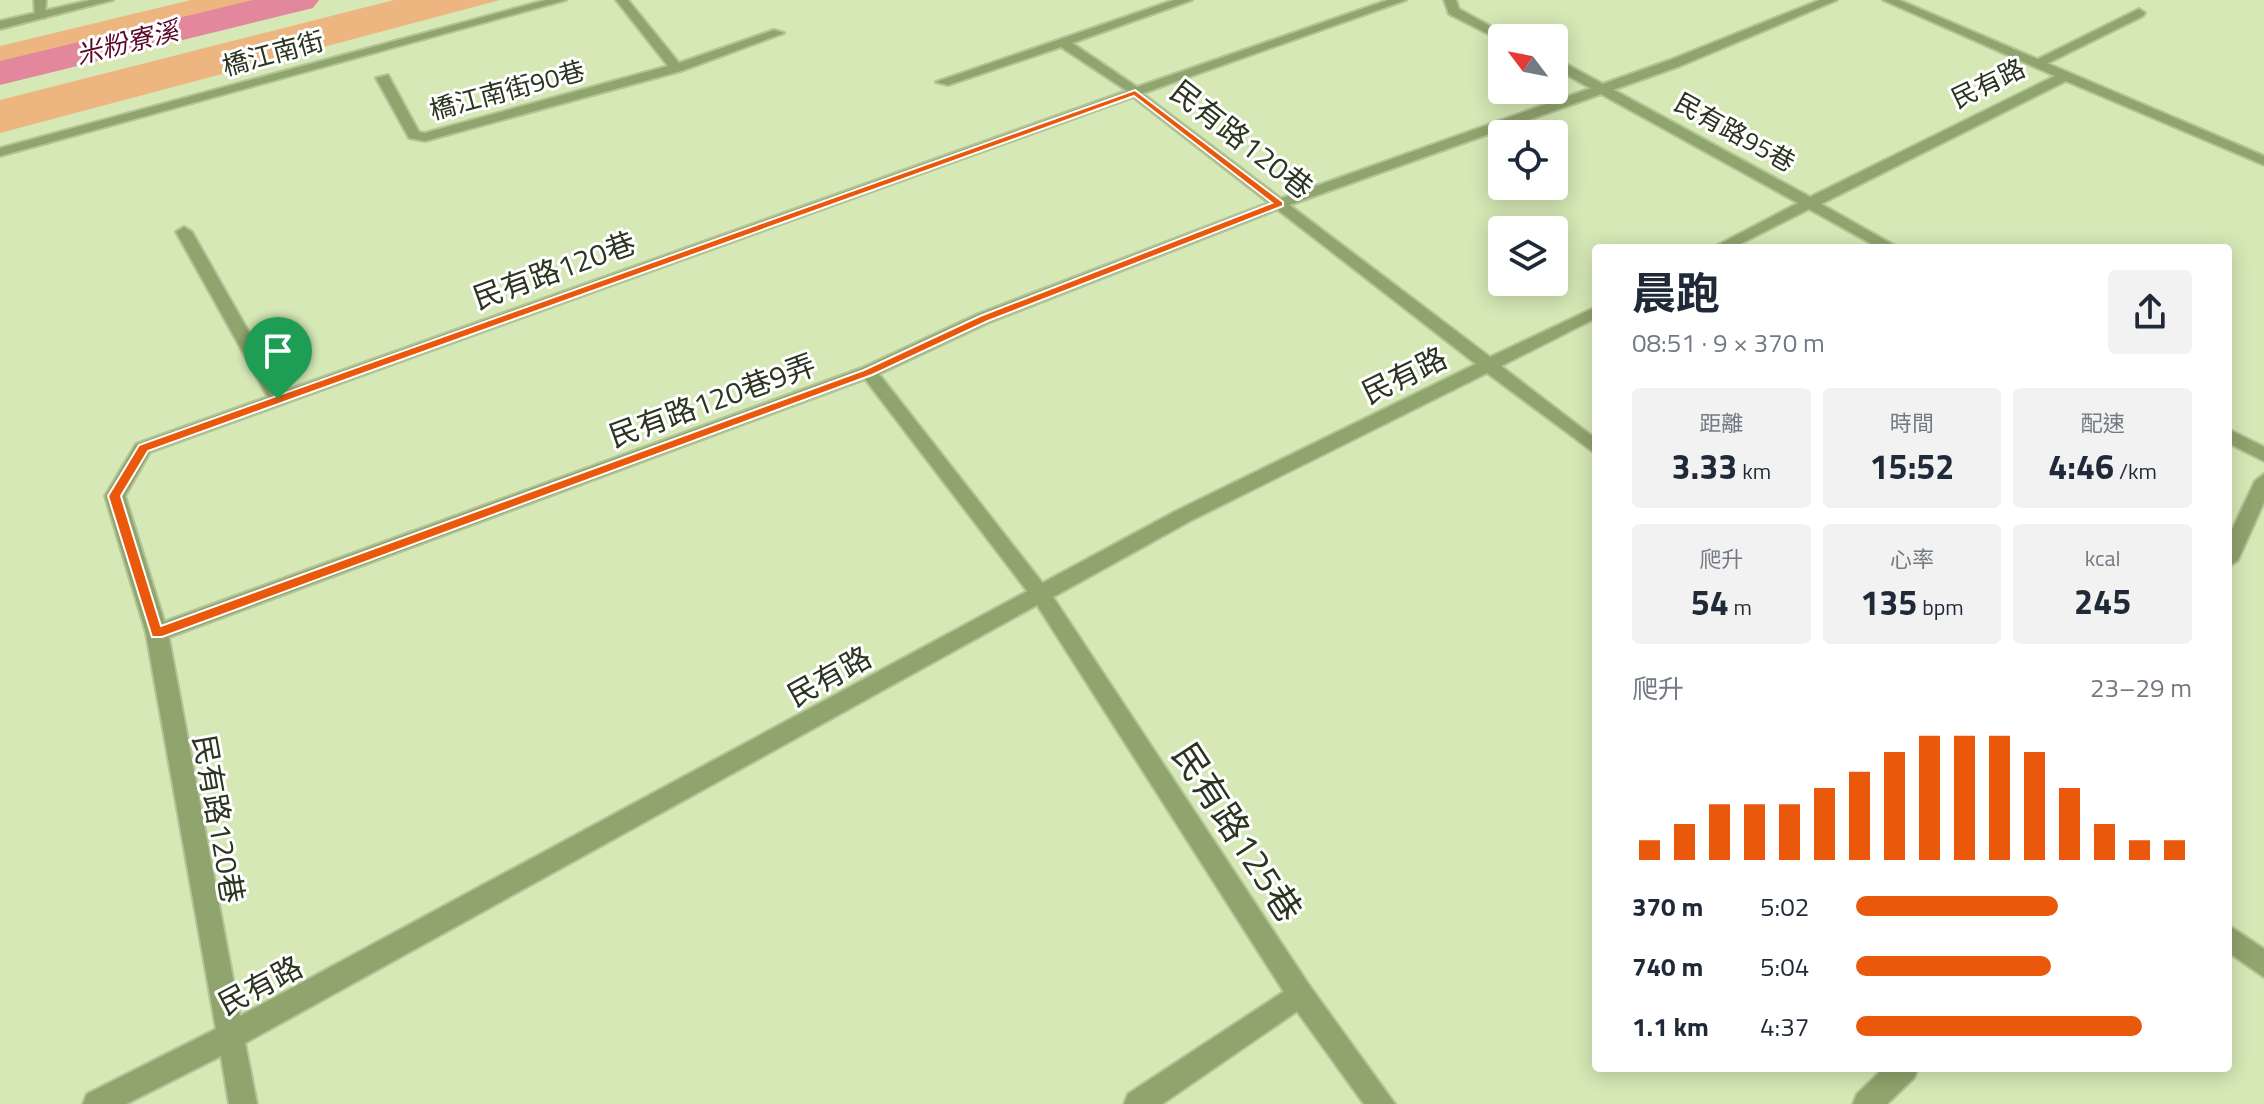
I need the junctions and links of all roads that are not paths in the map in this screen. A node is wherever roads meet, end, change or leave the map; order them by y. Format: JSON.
{"nodes":[{"id":1,"x":40,"y":0,"type":"edge"},
{"id":2,"x":107,"y":0,"type":"edge"},
{"id":3,"x":560,"y":0,"type":"edge"},
{"id":4,"x":622,"y":0,"type":"edge"},
{"id":5,"x":1186,"y":0,"type":"edge"},
{"id":6,"x":1400,"y":0,"type":"edge"},
{"id":7,"x":1450,"y":0,"type":"edge"},
{"id":8,"x":1831,"y":0,"type":"edge"},
{"id":9,"x":1889,"y":0,"type":"edge"},
{"id":10,"x":2139,"y":13,"type":"dead end"},
{"id":11,"x":41,"y":15,"type":"junction"},
{"id":12,"x":0,"y":25,"type":"edge"},
{"id":13,"x":1488,"y":29,"type":"edge"},
{"id":14,"x":778,"y":33,"type":"dead end"},
{"id":15,"x":1061,"y":41,"type":"junction"},
{"id":16,"x":2037,"y":63,"type":"junction"},
{"id":17,"x":676,"y":68,"type":"junction"},
{"id":18,"x":1568,"y":70,"type":"edge"},
{"id":19,"x":2066,"y":76,"type":"junction"},
{"id":20,"x":383,"y":78,"type":"dead end"},
{"id":21,"x":943,"y":82,"type":"dead end"},
{"id":22,"x":1600,"y":87,"type":"junction"},
{"id":23,"x":1135,"y":92,"type":"junction"},
{"id":24,"x":0,"y":152,"type":"edge"},
{"id":25,"x":2264,"y":161,"type":"edge"},
{"id":26,"x":1809,"y":202,"type":"junction"},
{"id":27,"x":1279,"y":204,"type":"junction"},
{"id":28,"x":184,"y":232,"type":"dead end"},
{"id":29,"x":1728,"y":244,"type":"edge"},
{"id":30,"x":1884,"y":244,"type":"edge"},
{"id":31,"x":1592,"y":314,"type":"edge"},
{"id":32,"x":1491,"y":366,"type":"junction"},
{"id":33,"x":868,"y":372,"type":"junction"},
{"id":34,"x":278,"y":399,"type":"junction"},
{"id":35,"x":2232,"y":437,"type":"edge"},
{"id":36,"x":1592,"y":445,"type":"edge"},
{"id":37,"x":2264,"y":455,"type":"edge"},
{"id":38,"x":2264,"y":481,"type":"edge"},
{"id":39,"x":2232,"y":551,"type":"edge"},
{"id":40,"x":1041,"y":595,"type":"junction"},
{"id":41,"x":157,"y":633,"type":"junction"},
{"id":42,"x":2232,"y":940,"type":"edge"},
{"id":43,"x":2264,"y":965,"type":"edge"},
{"id":44,"x":1300,"y":994,"type":"junction"},
{"id":45,"x":231,"y":1036,"type":"junction"},
{"id":46,"x":1900,"y":1072,"type":"edge"},
{"id":47,"x":97,"y":1104,"type":"edge"},
{"id":48,"x":243,"y":1104,"type":"edge"},
{"id":49,"x":1138,"y":1104,"type":"edge"},
{"id":50,"x":1381,"y":1104,"type":"edge"},
{"id":51,"x":1867,"y":1104,"type":"edge"}],
"edges":[{"from":1,"to":11,"type":"street"},
{"from":2,"to":11,"type":"street"},
{"from":3,"to":24,"type":"street","name":"橋江南街"},
{"from":4,"to":17,"type":"street"},
{"from":5,"to":15,"type":"street"},
{"from":6,"to":23,"type":"street"},
{"from":7,"to":13,"type":"street"},
{"from":8,"to":22,"type":"street","name":"民有路120巷9弄"},
{"from":9,"to":16,"type":"street","name":"民有路"},
{"from":10,"to":16,"type":"street"},
{"from":11,"to":12,"type":"street"},
{"from":14,"to":17,"type":"street","name":"橋江南街90巷"},
{"from":15,"to":21,"type":"street"},
{"from":15,"to":23,"type":"street"},
{"from":16,"to":19,"type":"street","name":"民有路"},
{"from":17,"to":20,"type":"street","name":"橋江南街90巷"},
{"from":18,"to":22,"type":"street","name":"民有路95巷"},
{"from":19,"to":25,"type":"street","name":"民有路"},
{"from":19,"to":26,"type":"street","name":"民有路"},
{"from":22,"to":26,"type":"street","name":"民有路95巷"},
{"from":22,"to":27,"type":"street","name":"民有路120巷9弄"},
{"from":23,"to":27,"type":"street","name":"民有路120巷"},
{"from":23,"to":34,"type":"street","name":"民有路120巷"},
{"from":26,"to":29,"type":"street","name":"民有路"},
{"from":26,"to":30,"type":"street","name":"民有路95巷"},
{"from":27,"to":32,"type":"street","name":"民有路120巷"},
{"from":27,"to":33,"type":"street","name":"民有路120巷9弄"},
{"from":28,"to":34,"type":"street"},
{"from":31,"to":32,"type":"street","name":"民有路"},
{"from":32,"to":36,"type":"street","name":"民有路120巷"},
{"from":32,"to":40,"type":"street","name":"民有路"},
{"from":33,"to":40,"type":"street","name":"民有路125巷"},
{"from":33,"to":41,"type":"street","name":"民有路120巷9弄"},
{"from":34,"to":41,"type":"street","name":"民有路120巷"},
{"from":35,"to":37,"type":"street"},
{"from":38,"to":39,"type":"street"},
{"from":40,"to":44,"type":"street","name":"民有路125巷"},
{"from":40,"to":45,"type":"street","name":"民有路"},
{"from":41,"to":45,"type":"street","name":"民有路120巷"},
{"from":42,"to":43,"type":"street"},
{"from":44,"to":49,"type":"street"},
{"from":44,"to":50,"type":"street","name":"民有路125巷"},
{"from":45,"to":47,"type":"street","name":"民有路"},
{"from":45,"to":48,"type":"street","name":"民有路120巷"},
{"from":46,"to":51,"type":"street"}]}
